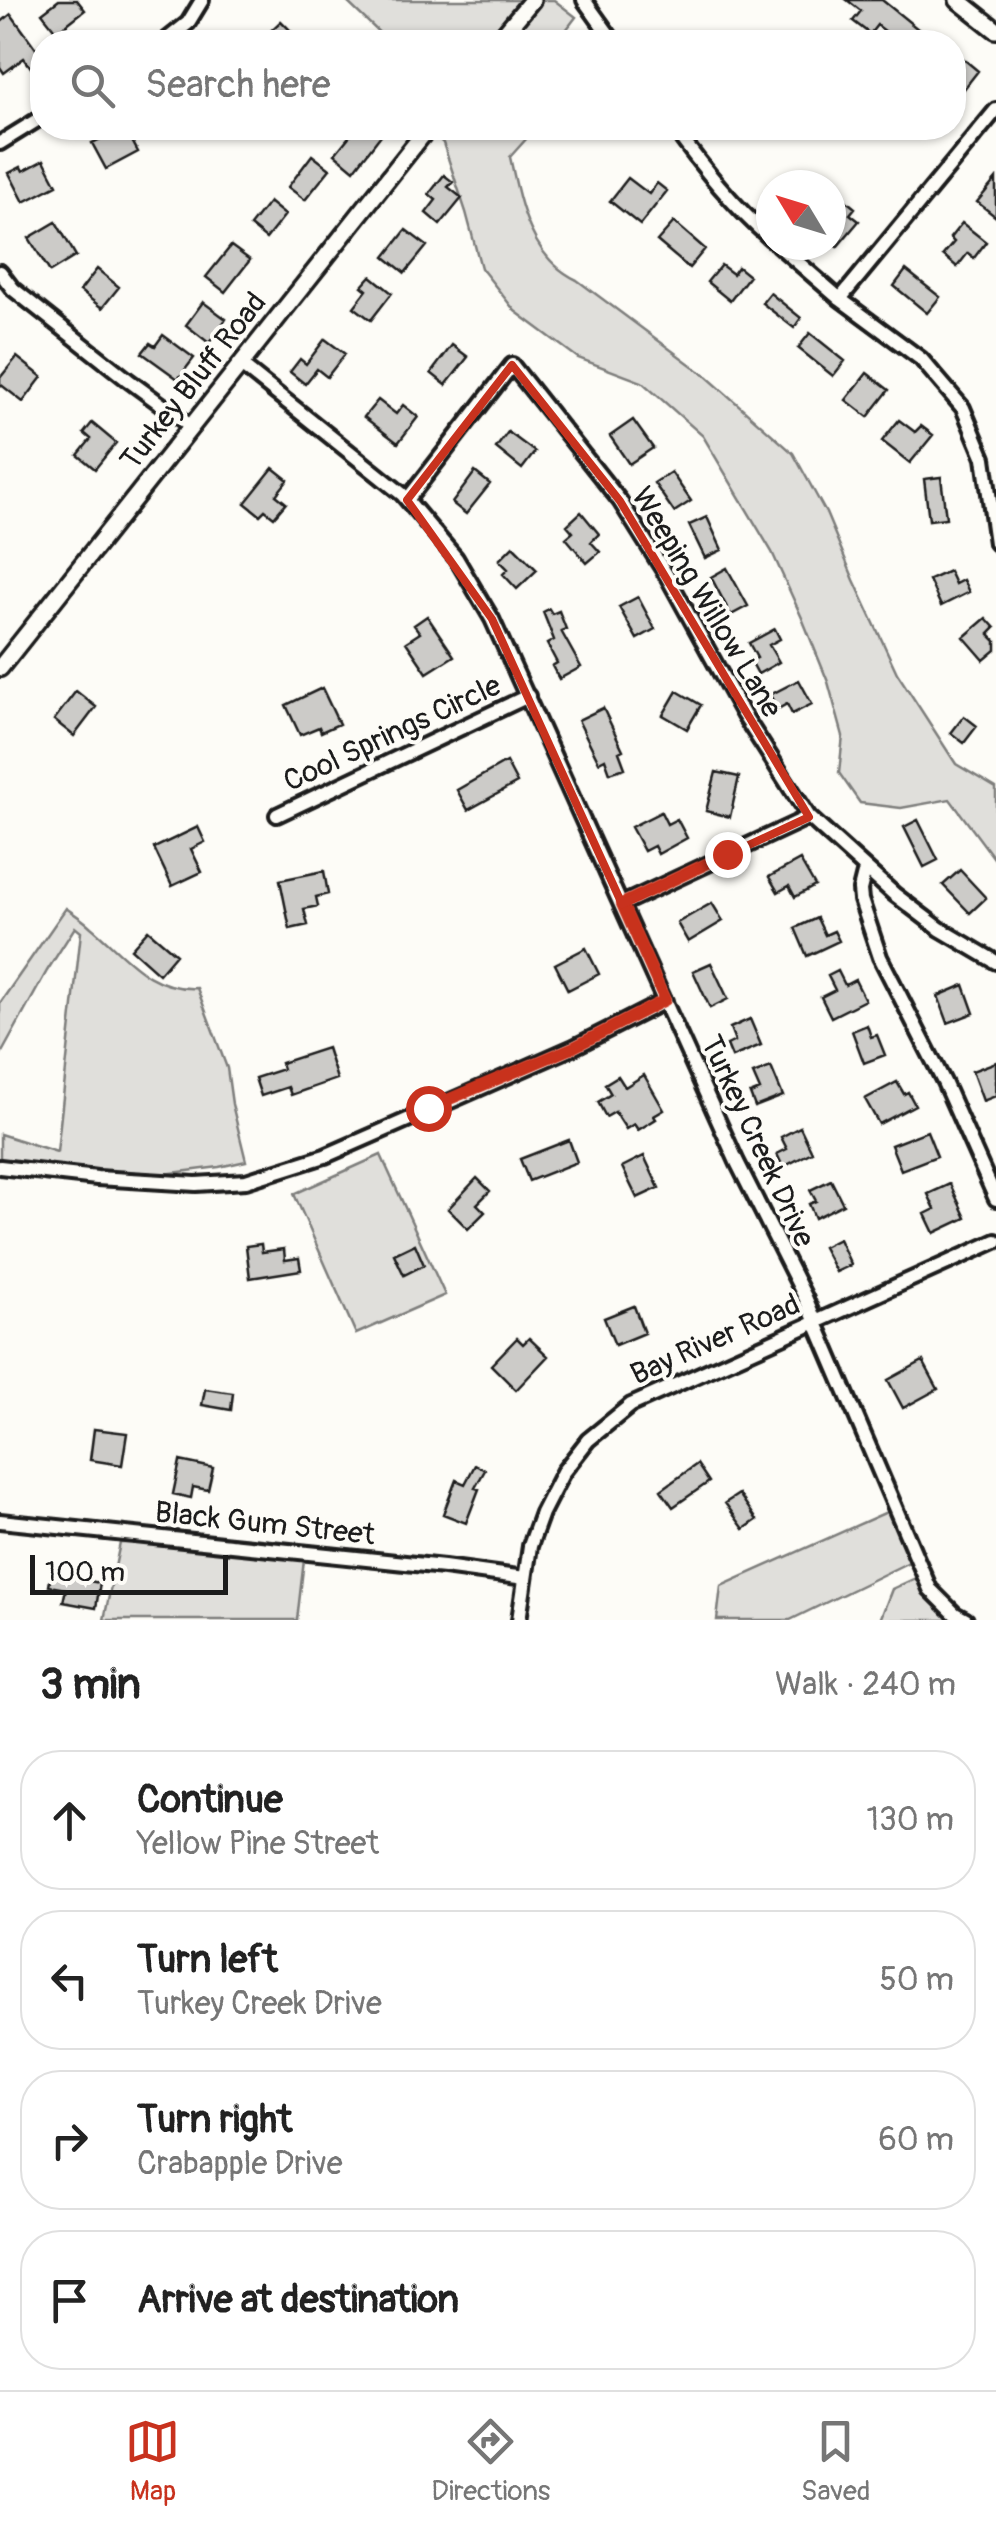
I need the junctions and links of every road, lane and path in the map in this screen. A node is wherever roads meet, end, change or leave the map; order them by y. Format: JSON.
{"nodes":[{"id":1,"x":202,"y":0,"type":"edge"},
{"id":2,"x":532,"y":0,"type":"edge"},
{"id":3,"x":584,"y":0,"type":"edge"},
{"id":4,"x":958,"y":0,"type":"edge"},
{"id":5,"x":179,"y":30,"type":"edge"},
{"id":6,"x":507,"y":30,"type":"edge"},
{"id":7,"x":605,"y":30,"type":"edge"},
{"id":8,"x":996,"y":30,"type":"edge"},
{"id":9,"x":996,"y":110,"type":"edge"},
{"id":10,"x":30,"y":123,"type":"edge"},
{"id":11,"x":419,"y":140,"type":"edge"},
{"id":12,"x":683,"y":140,"type":"edge"},
{"id":13,"x":0,"y":142,"type":"edge"},
{"id":14,"x":756,"y":226,"type":"edge"},
{"id":15,"x":795,"y":260,"type":"edge"},
{"id":16,"x":0,"y":272,"type":"edge"},
{"id":17,"x":840,"y":299,"type":"junction"},
{"id":18,"x":242,"y":364,"type":"junction"},
{"id":19,"x":192,"y":427,"type":"junction"},
{"id":20,"x":407,"y":500,"type":"junction"},
{"id":21,"x":996,"y":543,"type":"edge"},
{"id":22,"x":0,"y":668,"type":"edge"},
{"id":23,"x":528,"y":696,"type":"junction"},
{"id":24,"x":277,"y":814,"type":"dead end"},
{"id":25,"x":809,"y":818,"type":"junction"},
{"id":26,"x":865,"y":870,"type":"junction"},
{"id":27,"x":622,"y":904,"type":"junction"},
{"id":28,"x":996,"y":962,"type":"edge"},
{"id":29,"x":665,"y":1000,"type":"junction"},
{"id":30,"x":0,"y":1167,"type":"edge"},
{"id":31,"x":996,"y":1199,"type":"edge"},
{"id":32,"x":996,"y":1241,"type":"edge"},
{"id":33,"x":816,"y":1322,"type":"junction"},
{"id":34,"x":0,"y":1521,"type":"edge"},
{"id":35,"x":526,"y":1578,"type":"junction"},
{"id":36,"x":519,"y":1620,"type":"edge"},
{"id":37,"x":966,"y":1620,"type":"edge"}],
"edges":[{"from":1,"to":5,"type":"street"},
{"from":2,"to":6,"type":"street"},
{"from":3,"to":7,"type":"street"},
{"from":4,"to":8,"type":"street"},
{"from":9,"to":17,"type":"street"},
{"from":10,"to":13,"type":"street"},
{"from":11,"to":18,"type":"street","name":"Turkey Bluff Road"},
{"from":12,"to":14,"type":"street"},
{"from":15,"to":17,"type":"street"},
{"from":16,"to":19,"type":"street"},
{"from":17,"to":21,"type":"street"},
{"from":18,"to":19,"type":"street","name":"Turkey Bluff Road"},
{"from":18,"to":20,"type":"street","name":"Turkey Creek Drive"},
{"from":19,"to":22,"type":"street","name":"Turkey Bluff Road"},
{"from":20,"to":23,"type":"street","name":"Turkey Creek Drive"},
{"from":20,"to":25,"type":"street","name":"Weeping Willow Lane"},
{"from":23,"to":24,"type":"street","name":"Cool Springs Circle"},
{"from":23,"to":27,"type":"street","name":"Turkey Creek Drive"},
{"from":25,"to":26,"type":"street","name":"Weeping Willow Lane"},
{"from":25,"to":27,"type":"street"},
{"from":26,"to":28,"type":"street","name":"Weeping Willow Lane"},
{"from":26,"to":31,"type":"street"},
{"from":27,"to":29,"type":"street","name":"Turkey Creek Drive"},
{"from":29,"to":30,"type":"street"},
{"from":29,"to":33,"type":"street","name":"Turkey Creek Drive"},
{"from":32,"to":33,"type":"street","name":"Bay River Road"},
{"from":33,"to":35,"type":"street","name":"Bay River Road"},
{"from":33,"to":37,"type":"street","name":"Turkey Creek Drive"},
{"from":34,"to":35,"type":"street","name":"Black Gum Street"},
{"from":35,"to":36,"type":"street","name":"Bay River Road"}]}
